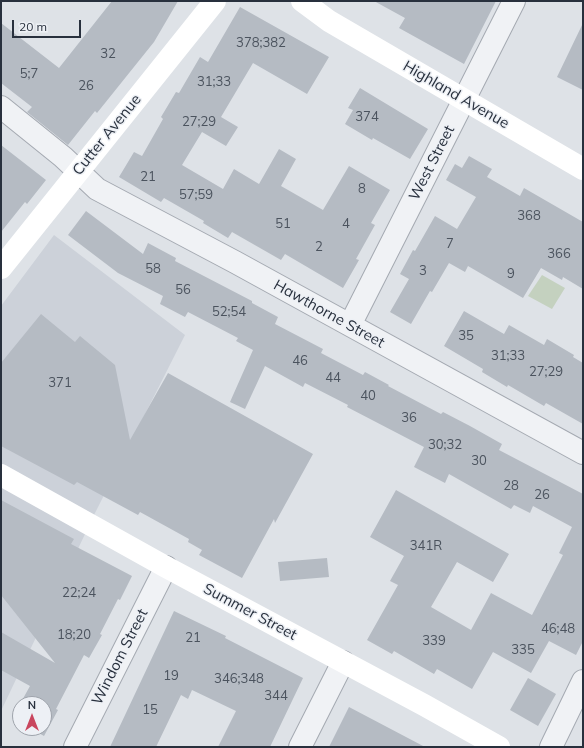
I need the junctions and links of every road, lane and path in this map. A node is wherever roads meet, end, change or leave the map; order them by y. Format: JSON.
{"nodes":[{"id":1,"x":214,"y":1,"type":"edge"},
{"id":2,"x":284,"y":1,"type":"edge"},
{"id":3,"x":302,"y":1,"type":"edge"},
{"id":4,"x":514,"y":1,"type":"edge"},
{"id":5,"x":329,"y":21,"type":"junction"},
{"id":6,"x":465,"y":100,"type":"junction"},
{"id":7,"x":1,"y":107,"type":"edge"},
{"id":8,"x":583,"y":169,"type":"edge"},
{"id":9,"x":79,"y":171,"type":"junction"},
{"id":10,"x":1,"y":268,"type":"edge"},
{"id":11,"x":350,"y":325,"type":"junction"},
{"id":12,"x":583,"y":453,"type":"edge"},
{"id":13,"x":1,"y":475,"type":"edge"},
{"id":14,"x":166,"y":567,"type":"junction"},
{"id":15,"x":343,"y":662,"type":"junction"},
{"id":16,"x":583,"y":681,"type":"edge"},
{"id":17,"x":75,"y":747,"type":"edge"},
{"id":18,"x":300,"y":747,"type":"edge"},
{"id":19,"x":499,"y":747,"type":"edge"},
{"id":20,"x":551,"y":747,"type":"edge"}],
"edges":[{"from":1,"to":9,"type":"main road","name":"Cutter Avenue"},
{"from":2,"to":5,"type":"main road","name":"Highland Avenue"},
{"from":3,"to":5,"type":"main road","name":"Highland Avenue"},
{"from":4,"to":6,"type":"street","name":"West Street"},
{"from":5,"to":6,"type":"main road","name":"Highland Avenue"},
{"from":6,"to":8,"type":"main road","name":"Highland Avenue"},
{"from":6,"to":11,"type":"street","name":"West Street"},
{"from":7,"to":9,"type":"street","name":"Hawthorne Street"},
{"from":9,"to":10,"type":"main road","name":"Cutter Avenue"},
{"from":9,"to":11,"type":"street","name":"Hawthorne Street"},
{"from":11,"to":12,"type":"street","name":"Hawthorne Street"},
{"from":13,"to":14,"type":"main road","name":"Summer Street"},
{"from":14,"to":15,"type":"main road","name":"Summer Street"},
{"from":14,"to":17,"type":"street","name":"Windom Street"},
{"from":15,"to":18,"type":"street"},
{"from":15,"to":19,"type":"main road","name":"Summer Street"},
{"from":16,"to":20,"type":"street"}]}
